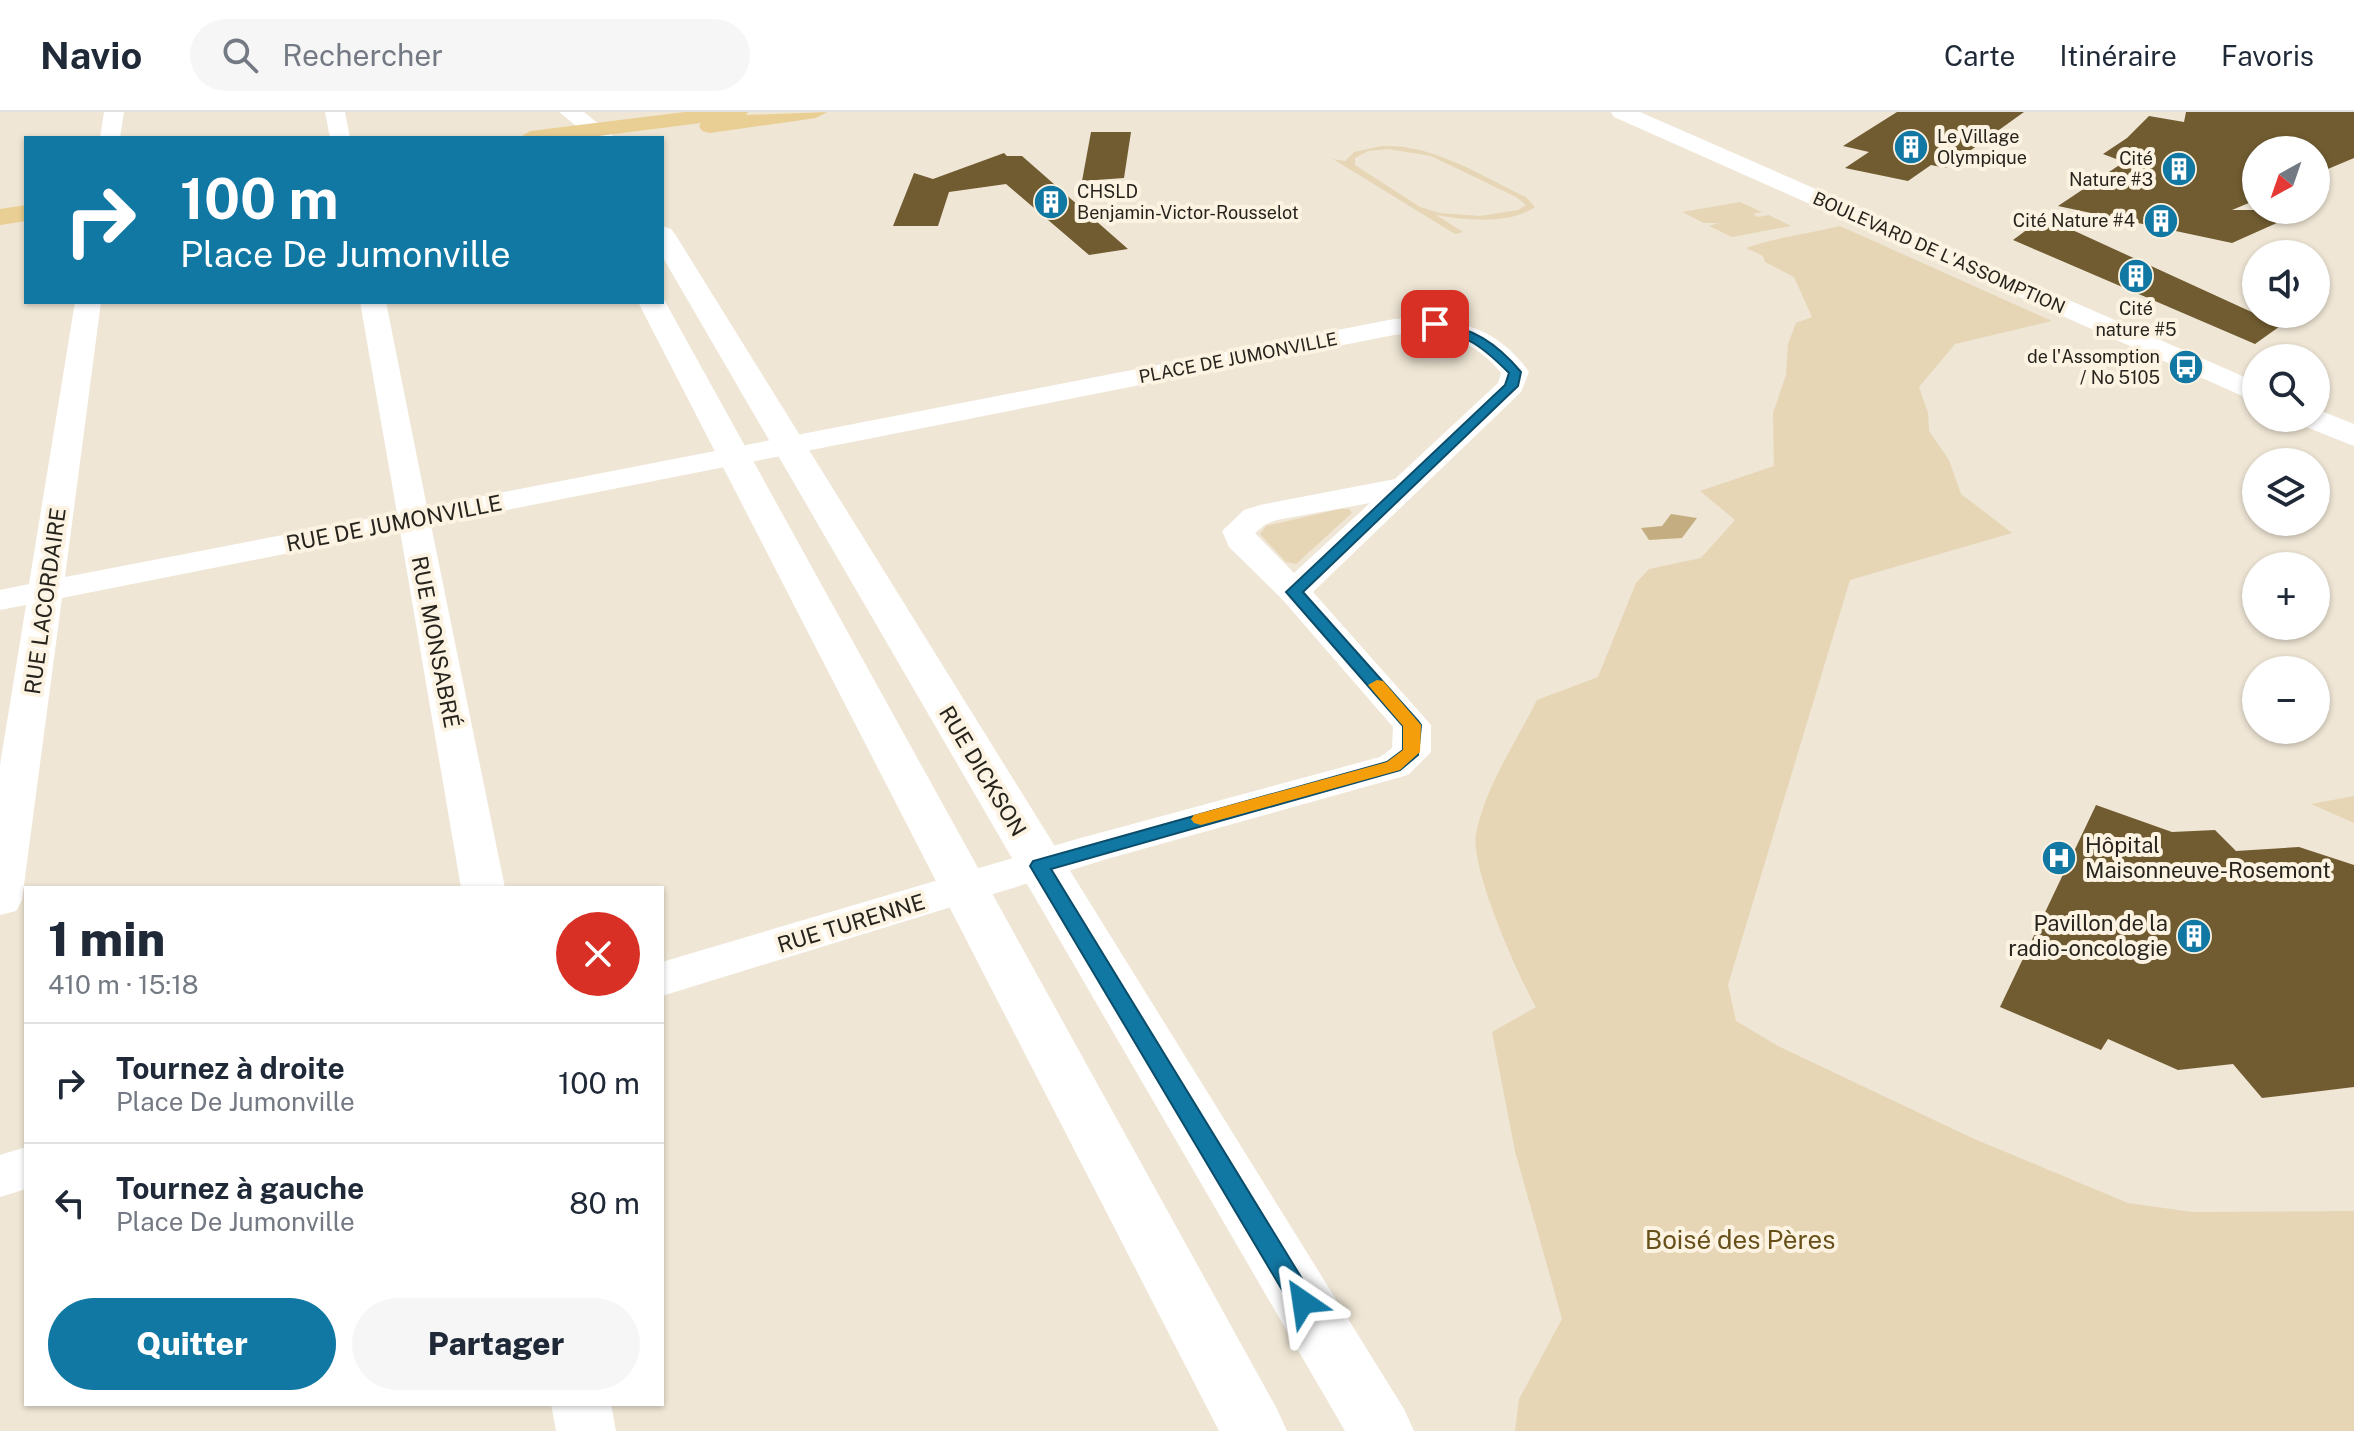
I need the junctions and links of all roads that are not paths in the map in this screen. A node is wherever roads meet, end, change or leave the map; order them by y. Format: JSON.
{"nodes":[{"id":1,"x":114,"y":112,"type":"edge"},
{"id":2,"x":335,"y":112,"type":"edge"},
{"id":3,"x":737,"y":112,"type":"edge"},
{"id":4,"x":816,"y":112,"type":"edge"},
{"id":5,"x":1622,"y":112,"type":"edge"},
{"id":6,"x":1654,"y":112,"type":"edge"},
{"id":7,"x":564,"y":124,"type":"edge"},
{"id":8,"x":604,"y":135,"type":"edge"},
{"id":9,"x":110,"y":136,"type":"edge"},
{"id":10,"x":340,"y":136,"type":"edge"},
{"id":11,"x":535,"y":136,"type":"edge"},
{"id":12,"x":24,"y":202,"type":"edge"},
{"id":13,"x":0,"y":205,"type":"edge"},
{"id":14,"x":24,"y":213,"type":"edge"},
{"id":15,"x":0,"y":217,"type":"edge"},
{"id":16,"x":664,"y":237,"type":"edge"},
{"id":17,"x":88,"y":304,"type":"edge"},
{"id":18,"x":373,"y":304,"type":"edge"},
{"id":19,"x":653,"y":304,"type":"edge"},
{"id":20,"x":2242,"y":365,"type":"edge"},
{"id":21,"x":2242,"y":387,"type":"edge"},
{"id":22,"x":2330,"y":403,"type":"edge"},
{"id":23,"x":2354,"y":413,"type":"edge"},
{"id":24,"x":2330,"y":426,"type":"edge"},
{"id":25,"x":2354,"y":436,"type":"edge"},
{"id":26,"x":788,"y":446,"type":"junction"},
{"id":27,"x":733,"y":456,"type":"junction"},
{"id":28,"x":1403,"y":487,"type":"junction"},
{"id":29,"x":413,"y":520,"type":"junction"},
{"id":30,"x":46,"y":591,"type":"junction"},
{"id":31,"x":1294,"y":592,"type":"junction"},
{"id":32,"x":0,"y":600,"type":"edge"},
{"id":33,"x":1040,"y":866,"type":"junction"},
{"id":34,"x":483,"y":886,"type":"edge"},
{"id":35,"x":963,"y":889,"type":"junction"},
{"id":36,"x":0,"y":900,"type":"edge"},
{"id":37,"x":664,"y":978,"type":"edge"},
{"id":38,"x":24,"y":1169,"type":"edge"},
{"id":39,"x":0,"y":1176,"type":"edge"},
{"id":40,"x":581,"y":1406,"type":"edge"},
{"id":41,"x":586,"y":1431,"type":"edge"},
{"id":42,"x":1254,"y":1431,"type":"edge"},
{"id":43,"x":1381,"y":1431,"type":"edge"}],
"edges":[{"from":1,"to":9,"type":"street"},
{"from":2,"to":10,"type":"street"},
{"from":3,"to":8,"type":"main road"},
{"from":4,"to":8,"type":"main road"},
{"from":5,"to":21,"type":"main road","name":"BOULEVARD DE L'ASSOMPTION"},
{"from":6,"to":20,"type":"main road","name":"BOULEVARD DE L'ASSOMPTION"},
{"from":7,"to":8,"type":"main road"},
{"from":7,"to":11,"type":"main road"},
{"from":12,"to":13,"type":"main road"},
{"from":14,"to":15,"type":"main road"},
{"from":16,"to":26,"type":"main road","name":"RUE DICKSON"},
{"from":17,"to":30,"type":"street","name":"RUE LACORDAIRE"},
{"from":18,"to":29,"type":"street","name":"RUE MONSABRÉ"},
{"from":19,"to":27,"type":"main road"},
{"from":22,"to":23,"type":"main road"},
{"from":24,"to":25,"type":"main road"},
{"from":26,"to":27,"type":"street","name":"RUE DE JUMONVILLE"},
{"from":26,"to":28,"type":"street","name":"PLACE DE JUMONVILLE"},
{"from":26,"to":33,"type":"main road","name":"RUE DICKSON"},
{"from":27,"to":29,"type":"street","name":"RUE DE JUMONVILLE"},
{"from":27,"to":35,"type":"main road"},
{"from":28,"to":31,"type":"street","name":"PLACE DE JUMONVILLE"},
{"from":28,"to":31,"type":"street"},
{"from":29,"to":30,"type":"street","name":"RUE DE JUMONVILLE"},
{"from":29,"to":34,"type":"street","name":"RUE MONSABRÉ"},
{"from":30,"to":32,"type":"street","name":"RUE DE JUMONVILLE"},
{"from":30,"to":36,"type":"street","name":"RUE LACORDAIRE"},
{"from":31,"to":33,"type":"street"},
{"from":33,"to":35,"type":"street","name":"RUE TURENNE"},
{"from":33,"to":43,"type":"main road","name":"RUE DICKSON"},
{"from":35,"to":37,"type":"street","name":"RUE TURENNE"},
{"from":35,"to":42,"type":"main road"},
{"from":38,"to":39,"type":"street"},
{"from":40,"to":41,"type":"street"}]}
